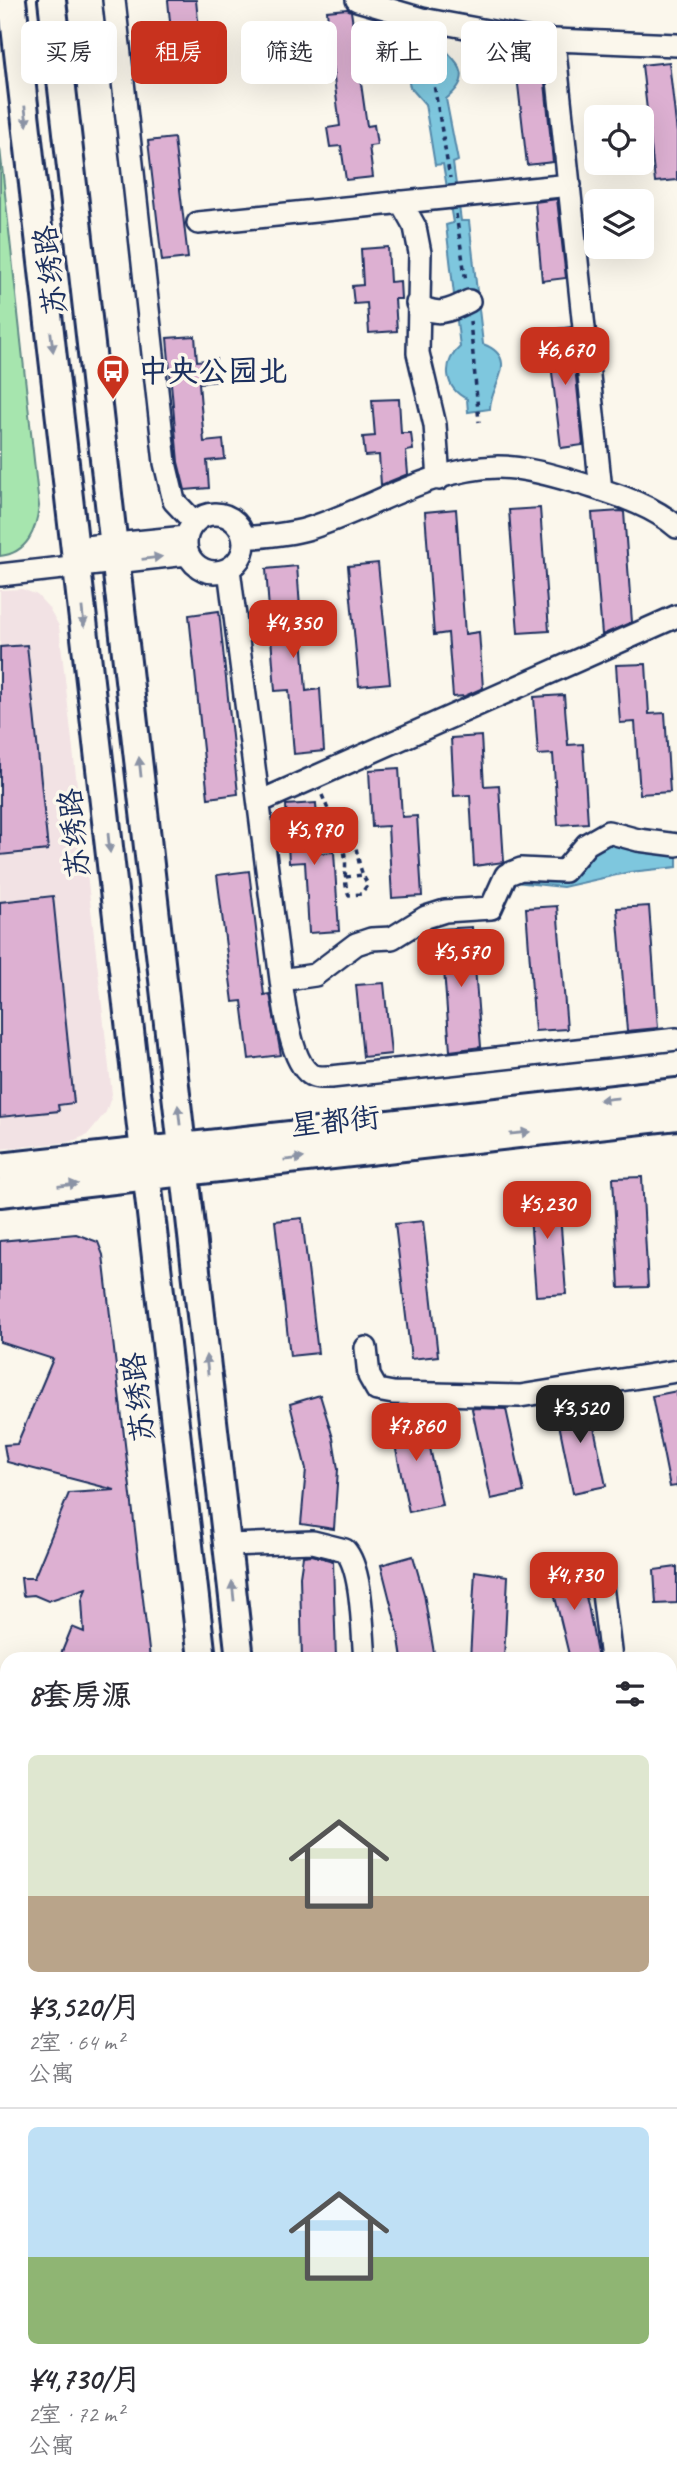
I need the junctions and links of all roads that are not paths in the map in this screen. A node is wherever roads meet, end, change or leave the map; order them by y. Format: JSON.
{"nodes":[{"id":1,"x":12,"y":0,"type":"edge"},
{"id":2,"x":52,"y":0,"type":"edge"},
{"id":3,"x":114,"y":0,"type":"edge"},
{"id":4,"x":357,"y":0,"type":"edge"},
{"id":5,"x":461,"y":27,"type":"edge"},
{"id":6,"x":557,"y":42,"type":"edge"},
{"id":7,"x":677,"y":46,"type":"edge"},
{"id":8,"x":557,"y":69,"type":"edge"},
{"id":9,"x":570,"y":185,"type":"junction"},
{"id":10,"x":401,"y":202,"type":"junction"},
{"id":11,"x":198,"y":223,"type":"dead end"},
{"id":12,"x":417,"y":303,"type":"junction"},
{"id":13,"x":461,"y":305,"type":"road end"},
{"id":14,"x":439,"y":479,"type":"junction"},
{"id":15,"x":601,"y":490,"type":"junction"},
{"id":16,"x":667,"y":510,"type":"edge"},
{"id":17,"x":677,"y":527,"type":"edge"},
{"id":18,"x":189,"y":538,"type":"junction"},
{"id":19,"x":244,"y":538,"type":"junction"},
{"id":20,"x":116,"y":553,"type":"junction"},
{"id":21,"x":76,"y":557,"type":"junction"},
{"id":22,"x":229,"y":569,"type":"junction"},
{"id":23,"x":0,"y":575,"type":"edge"},
{"id":24,"x":677,"y":616,"type":"edge"},
{"id":25,"x":259,"y":802,"type":"junction"},
{"id":26,"x":677,"y":845,"type":"edge"},
{"id":27,"x":281,"y":980,"type":"junction"},
{"id":28,"x":677,"y":1039,"type":"edge"},
{"id":29,"x":677,"y":1092,"type":"edge"},
{"id":30,"x":677,"y":1116,"type":"edge"},
{"id":31,"x":184,"y":1159,"type":"junction"},
{"id":32,"x":145,"y":1163,"type":"junction"},
{"id":33,"x":0,"y":1167,"type":"edge"},
{"id":34,"x":0,"y":1193,"type":"edge"},
{"id":35,"x":366,"y":1348,"type":"dead end"},
{"id":36,"x":677,"y":1371,"type":"edge"},
{"id":37,"x":228,"y":1545,"type":"junction"},
{"id":38,"x":600,"y":1569,"type":"dead end"},
{"id":39,"x":201,"y":1652,"type":"edge"},
{"id":40,"x":239,"y":1652,"type":"edge"},
{"id":41,"x":364,"y":1652,"type":"edge"},
{"id":42,"x":610,"y":1652,"type":"edge"}],
"edges":[{"from":1,"to":21,"type":"main road","name":"苏绣路","one_way":true},
{"from":2,"to":20,"type":"main road","name":"苏绣路"},
{"from":3,"to":18,"type":"street"},
{"from":4,"to":5,"type":"street"},
{"from":6,"to":7,"type":"street"},
{"from":8,"to":9,"type":"street"},
{"from":9,"to":10,"type":"street"},
{"from":9,"to":15,"type":"street"},
{"from":10,"to":11,"type":"street"},
{"from":10,"to":12,"type":"street"},
{"from":12,"to":13,"type":"street"},
{"from":12,"to":14,"type":"street"},
{"from":14,"to":15,"type":"street"},
{"from":14,"to":19,"type":"street"},
{"from":15,"to":16,"type":"street"},
{"from":16,"to":17,"type":"street"},
{"from":18,"to":19,"type":"street"},
{"from":18,"to":20,"type":"street"},
{"from":18,"to":22,"type":"street"},
{"from":19,"to":22,"type":"street"},
{"from":20,"to":21,"type":"street"},
{"from":31,"to":20,"type":"main road","name":"苏绣路","one_way":true},
{"from":21,"to":23,"type":"street"},
{"from":21,"to":32,"type":"main road","name":"苏绣路","one_way":true},
{"from":22,"to":25,"type":"street"},
{"from":24,"to":25,"type":"street"},
{"from":25,"to":27,"type":"street"},
{"from":26,"to":27,"type":"street"},
{"from":27,"to":28,"type":"street"},
{"from":29,"to":31,"type":"main road","name":"星都街","one_way":true},
{"from":31,"to":30,"type":"main road","name":"星都街","one_way":true},
{"from":31,"to":32,"type":"main road","name":"星都街"},
{"from":37,"to":31,"type":"main road","name":"苏绣路","one_way":true},
{"from":32,"to":33,"type":"main road","name":"星都街"},
{"from":34,"to":32,"type":"main road","name":"星都街","one_way":true},
{"from":32,"to":39,"type":"main road","name":"苏绣路"},
{"from":35,"to":36,"type":"street"},
{"from":40,"to":37,"type":"main road","name":"苏绣路","one_way":true},
{"from":37,"to":41,"type":"street"},
{"from":38,"to":42,"type":"street"}]}
